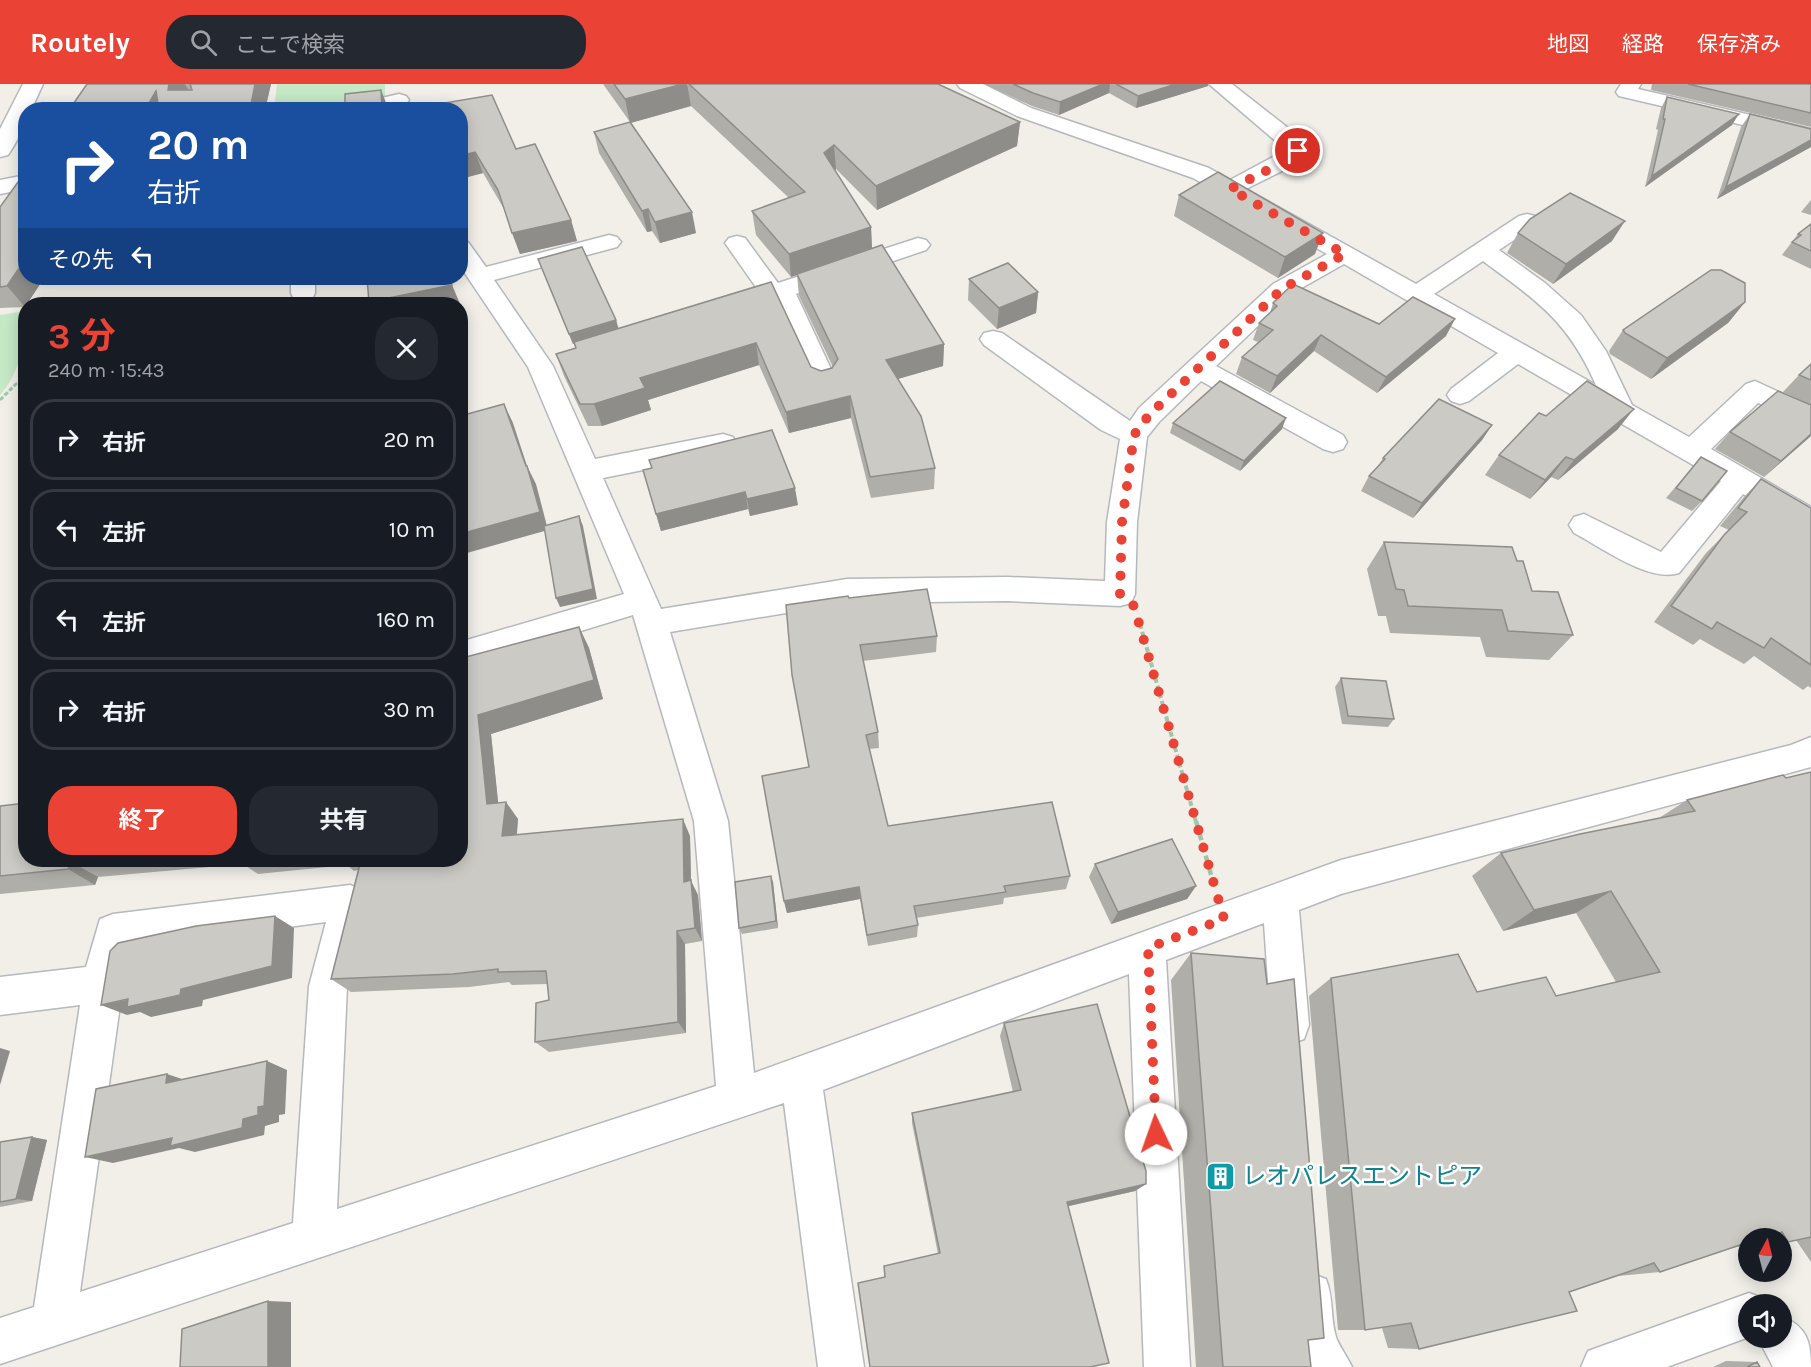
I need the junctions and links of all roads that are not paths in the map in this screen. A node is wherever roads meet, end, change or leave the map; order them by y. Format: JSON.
{"nodes":[{"id":1,"x":33,"y":84,"type":"edge"},
{"id":2,"x":1005,"y":84,"type":"edge"},
{"id":3,"x":1219,"y":84,"type":"edge"},
{"id":4,"x":1631,"y":84,"type":"edge"},
{"id":5,"x":974,"y":88,"type":"edge"},
{"id":6,"x":399,"y":98,"type":"edge"},
{"id":7,"x":24,"y":102,"type":"edge"},
{"id":8,"x":384,"y":102,"type":"edge"},
{"id":9,"x":18,"y":114,"type":"edge"},
{"id":10,"x":1811,"y":135,"type":"edge"},
{"id":11,"x":0,"y":150,"type":"edge"},
{"id":12,"x":18,"y":184,"type":"edge"},
{"id":13,"x":0,"y":187,"type":"edge"},
{"id":14,"x":1230,"y":189,"type":"junction"},
{"id":15,"x":1527,"y":221,"type":"edge"},
{"id":16,"x":609,"y":242,"type":"dead end"},
{"id":17,"x":737,"y":243,"type":"dead end"},
{"id":18,"x":918,"y":245,"type":"dead end"},
{"id":19,"x":1484,"y":251,"type":"junction"},
{"id":20,"x":1345,"y":254,"type":"junction"},
{"id":21,"x":468,"y":259,"type":"edge"},
{"id":22,"x":480,"y":276,"type":"junction"},
{"id":23,"x":777,"y":292,"type":"junction"},
{"id":24,"x":1416,"y":295,"type":"junction"},
{"id":25,"x":717,"y":311,"type":"edge"},
{"id":26,"x":993,"y":339,"type":"dead end"},
{"id":27,"x":1516,"y":352,"type":"junction"},
{"id":28,"x":1199,"y":368,"type":"junction"},
{"id":29,"x":824,"y":381,"type":"edge"},
{"id":30,"x":1460,"y":395,"type":"dead end"},
{"id":31,"x":1621,"y":411,"type":"junction"},
{"id":32,"x":1811,"y":419,"type":"edge"},
{"id":33,"x":1134,"y":435,"type":"junction"},
{"id":34,"x":1333,"y":442,"type":"dead end"},
{"id":35,"x":723,"y":444,"type":"edge"},
{"id":36,"x":1692,"y":451,"type":"junction"},
{"id":37,"x":588,"y":471,"type":"junction"},
{"id":38,"x":1738,"y":480,"type":"junction"},
{"id":39,"x":1811,"y":522,"type":"edge"},
{"id":40,"x":1584,"y":525,"type":"dead end"},
{"id":41,"x":648,"y":611,"type":"junction"},
{"id":42,"x":468,"y":653,"type":"edge"},
{"id":43,"x":1811,"y":752,"type":"edge"},
{"id":44,"x":1281,"y":898,"type":"junction"},
{"id":45,"x":1148,"y":948,"type":"junction"},
{"id":46,"x":102,"y":984,"type":"junction"},
{"id":47,"x":0,"y":996,"type":"edge"},
{"id":48,"x":1293,"y":1064,"type":"edge"},
{"id":49,"x":801,"y":1078,"type":"junction"},
{"id":50,"x":737,"y":1099,"type":"junction"},
{"id":51,"x":314,"y":1236,"type":"junction"},
{"id":52,"x":1308,"y":1264,"type":"edge"},
{"id":53,"x":1738,"y":1319,"type":"edge"},
{"id":54,"x":54,"y":1323,"type":"junction"},
{"id":55,"x":0,"y":1341,"type":"edge"},
{"id":56,"x":1787,"y":1348,"type":"edge"},
{"id":57,"x":841,"y":1367,"type":"edge"},
{"id":58,"x":1167,"y":1367,"type":"edge"},
{"id":59,"x":1329,"y":1367,"type":"edge"},
{"id":60,"x":1604,"y":1367,"type":"edge"},
{"id":61,"x":1799,"y":1367,"type":"edge"}],
"edges":[{"from":1,"to":7,"type":"street"},
{"from":2,"to":5,"type":"street"},
{"from":3,"to":14,"type":"street"},
{"from":4,"to":10,"type":"street"},
{"from":5,"to":14,"type":"street"},
{"from":6,"to":8,"type":"street"},
{"from":9,"to":11,"type":"street"},
{"from":12,"to":13,"type":"street"},
{"from":14,"to":20,"type":"street"},
{"from":15,"to":19,"type":"street"},
{"from":16,"to":22,"type":"street"},
{"from":17,"to":23,"type":"street"},
{"from":18,"to":23,"type":"street"},
{"from":19,"to":24,"type":"street"},
{"from":19,"to":31,"type":"street"},
{"from":20,"to":24,"type":"street"},
{"from":20,"to":28,"type":"street"},
{"from":21,"to":22,"type":"street"},
{"from":22,"to":37,"type":"street"},
{"from":23,"to":25,"type":"street"},
{"from":23,"to":29,"type":"street"},
{"from":24,"to":27,"type":"street"},
{"from":26,"to":33,"type":"street"},
{"from":27,"to":30,"type":"street"},
{"from":27,"to":31,"type":"street"},
{"from":28,"to":33,"type":"street"},
{"from":28,"to":34,"type":"street"},
{"from":31,"to":36,"type":"street"},
{"from":32,"to":36,"type":"street"},
{"from":33,"to":41,"type":"street"},
{"from":35,"to":37,"type":"street"},
{"from":36,"to":38,"type":"street"},
{"from":37,"to":41,"type":"street"},
{"from":38,"to":39,"type":"street"},
{"from":38,"to":40,"type":"street"},
{"from":41,"to":42,"type":"street"},
{"from":41,"to":50,"type":"street"},
{"from":43,"to":44,"type":"street"},
{"from":44,"to":45,"type":"street"},
{"from":44,"to":48,"type":"street"},
{"from":45,"to":49,"type":"street"},
{"from":45,"to":58,"type":"street"},
{"from":46,"to":47,"type":"street"},
{"from":46,"to":51,"type":"street"},
{"from":46,"to":54,"type":"street"},
{"from":49,"to":50,"type":"street"},
{"from":49,"to":57,"type":"street"},
{"from":50,"to":51,"type":"street"},
{"from":51,"to":54,"type":"street"},
{"from":52,"to":59,"type":"street"},
{"from":53,"to":60,"type":"street"},
{"from":54,"to":55,"type":"street"},
{"from":56,"to":61,"type":"street"}]}
